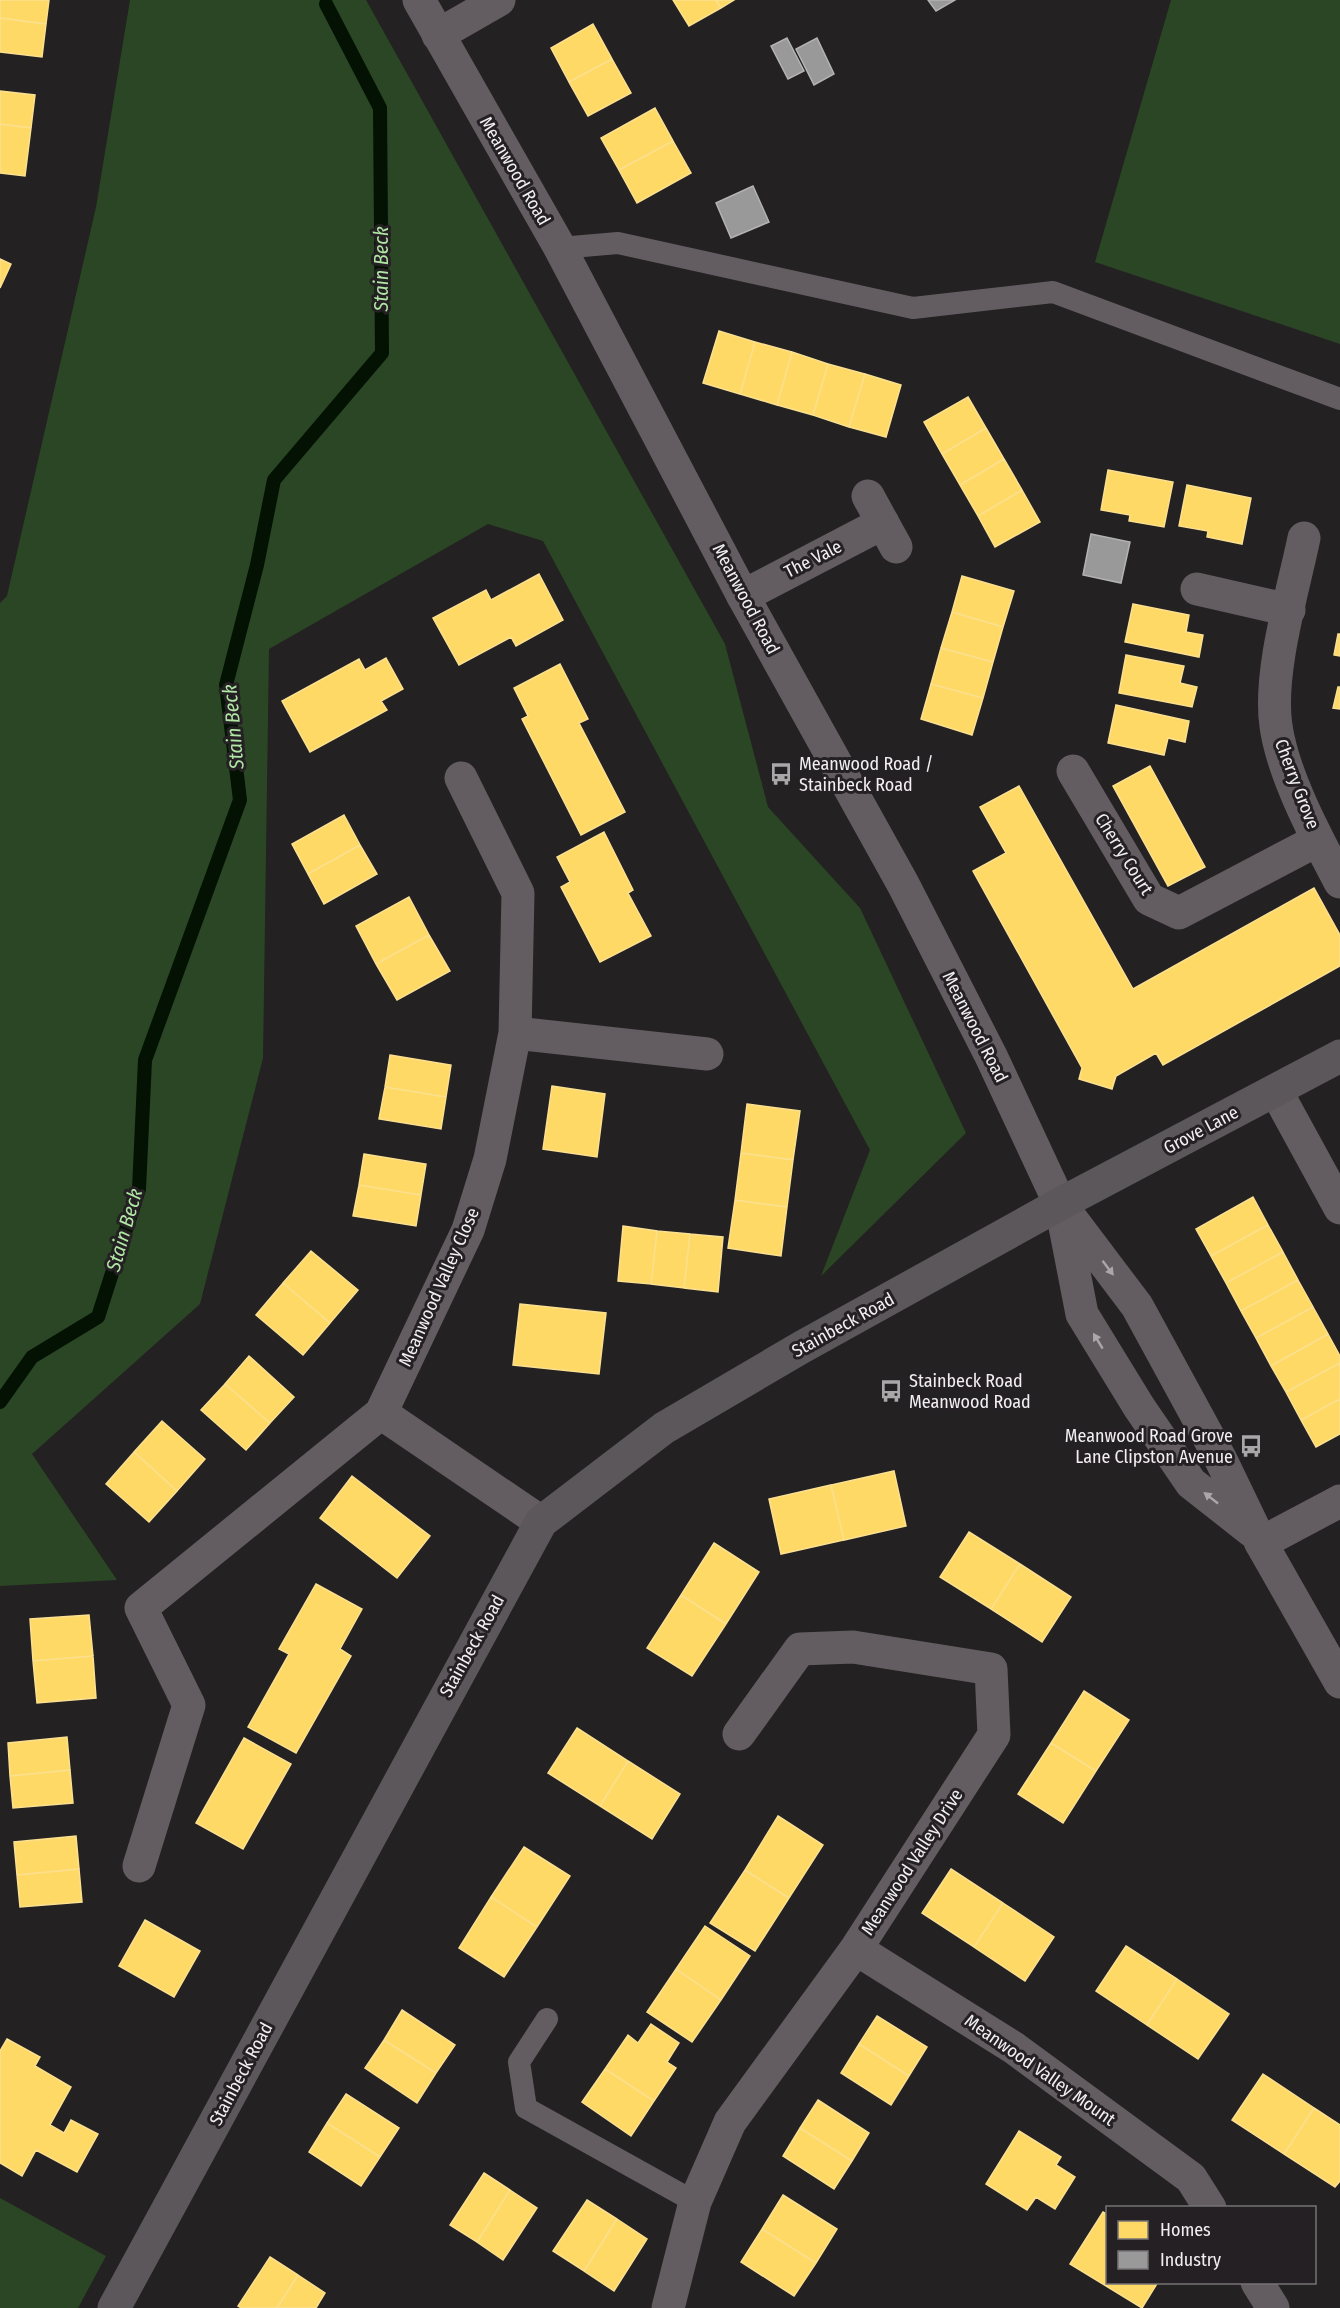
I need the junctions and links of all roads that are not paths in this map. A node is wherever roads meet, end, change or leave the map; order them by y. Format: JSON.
{"nodes":[{"id":1,"x":419,"y":0,"type":"edge"},
{"id":2,"x":499,"y":0,"type":"edge"},
{"id":3,"x":438,"y":35,"type":"junction"},
{"id":4,"x":560,"y":248,"type":"junction"},
{"id":5,"x":1340,"y":399,"type":"edge"},
{"id":6,"x":882,"y":522,"type":"dead end"},
{"id":7,"x":1304,"y":538,"type":"dead end"},
{"id":8,"x":1197,"y":589,"type":"dead end"},
{"id":9,"x":743,"y":596,"type":"junction"},
{"id":10,"x":1289,"y":610,"type":"junction"},
{"id":11,"x":1073,"y":771,"type":"dead end"},
{"id":12,"x":461,"y":778,"type":"dead end"},
{"id":13,"x":1318,"y":840,"type":"junction"},
{"id":14,"x":1340,"y":882,"type":"edge"},
{"id":15,"x":515,"y":1033,"type":"junction"},
{"id":16,"x":707,"y":1054,"type":"dead end"},
{"id":17,"x":1340,"y":1056,"type":"edge"},
{"id":18,"x":1276,"y":1091,"type":"junction"},
{"id":19,"x":1060,"y":1204,"type":"junction"},
{"id":20,"x":1340,"y":1208,"type":"edge"},
{"id":21,"x":381,"y":1413,"type":"junction"},
{"id":22,"x":1340,"y":1501,"type":"edge"},
{"id":23,"x":541,"y":1522,"type":"junction"},
{"id":24,"x":1259,"y":1539,"type":"junction"},
{"id":25,"x":1340,"y":1682,"type":"edge"},
{"id":26,"x":739,"y":1734,"type":"dead end"},
{"id":27,"x":139,"y":1866,"type":"dead end"},
{"id":28,"x":856,"y":1949,"type":"junction"},
{"id":29,"x":548,"y":2019,"type":"dead end"},
{"id":30,"x":695,"y":2202,"type":"junction"},
{"id":31,"x":1209,"y":2206,"type":"edge"},
{"id":32,"x":1258,"y":2284,"type":"edge"},
{"id":33,"x":114,"y":2308,"type":"edge"},
{"id":34,"x":668,"y":2308,"type":"edge"},
{"id":35,"x":1273,"y":2308,"type":"edge"}],
"edges":[{"from":1,"to":3,"type":"street","name":"Meanwood Road"},
{"from":2,"to":3,"type":"street"},
{"from":3,"to":4,"type":"street","name":"Meanwood Road"},
{"from":4,"to":5,"type":"lane"},
{"from":4,"to":9,"type":"street","name":"Meanwood Road"},
{"from":6,"to":9,"type":"street","name":"The Vale"},
{"from":7,"to":10,"type":"street","name":"Cherry Grove"},
{"from":8,"to":10,"type":"street"},
{"from":9,"to":19,"type":"street","name":"Meanwood Road"},
{"from":10,"to":13,"type":"street","name":"Cherry Grove"},
{"from":11,"to":13,"type":"street","name":"Cherry Court"},
{"from":12,"to":15,"type":"street","name":"Meanwood Valley Close"},
{"from":13,"to":14,"type":"street","name":"Cherry Grove"},
{"from":15,"to":16,"type":"street"},
{"from":15,"to":21,"type":"street","name":"Meanwood Valley Close"},
{"from":17,"to":18,"type":"main road","name":"Grove Lane"},
{"from":18,"to":19,"type":"main road","name":"Grove Lane"},
{"from":18,"to":20,"type":"street"},
{"from":19,"to":23,"type":"main road","name":"Stainbeck Road"},
{"from":19,"to":24,"type":"street","name":"Meanwood Road","one_way":true},
{"from":24,"to":19,"type":"street","name":"Meanwood Road","one_way":true},
{"from":21,"to":23,"type":"street"},
{"from":21,"to":27,"type":"street","name":"Meanwood Valley Close"},
{"from":22,"to":24,"type":"street"},
{"from":23,"to":33,"type":"main road","name":"Stainbeck Road"},
{"from":24,"to":25,"type":"street","name":"Meanwood Road"},
{"from":26,"to":28,"type":"street","name":"Meanwood Valley Drive"},
{"from":28,"to":30,"type":"street","name":"Meanwood Valley Drive"},
{"from":28,"to":31,"type":"street","name":"Meanwood Valley Mount"},
{"from":29,"to":30,"type":"lane"},
{"from":30,"to":34,"type":"street","name":"Meanwood Valley Drive"},
{"from":32,"to":35,"type":"street"}]}
